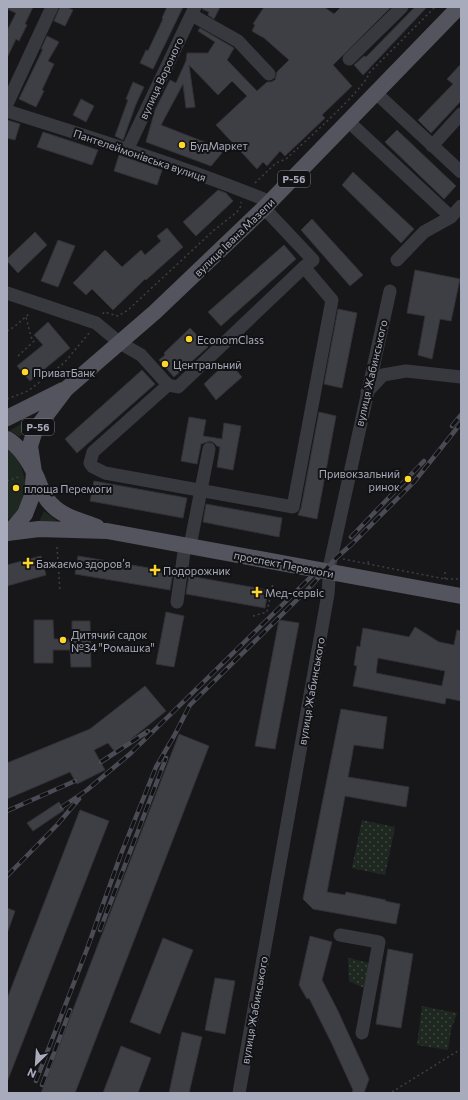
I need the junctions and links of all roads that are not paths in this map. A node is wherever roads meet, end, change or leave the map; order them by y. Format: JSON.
{"nodes":[{"id":1,"x":52,"y":7,"type":"edge"},
{"id":2,"x":402,"y":7,"type":"edge"},
{"id":3,"x":459,"y":7,"type":"edge"},
{"id":4,"x":194,"y":11,"type":"edge"},
{"id":5,"x":350,"y":59,"type":"dead end"},
{"id":6,"x":269,"y":74,"type":"dead end"},
{"id":7,"x":376,"y":93,"type":"junction"},
{"id":8,"x":7,"y":104,"type":"edge"},
{"id":9,"x":7,"y":111,"type":"edge"},
{"id":10,"x":461,"y":114,"type":"edge"},
{"id":11,"x":348,"y":121,"type":"junction"},
{"id":12,"x":432,"y":146,"type":"junction"},
{"id":13,"x":127,"y":150,"type":"junction"},
{"id":14,"x":461,"y":172,"type":"edge"},
{"id":15,"x":268,"y":205,"type":"junction"},
{"id":16,"x":461,"y":206,"type":"edge"},
{"id":17,"x":451,"y":217,"type":"junction"},
{"id":18,"x":397,"y":260,"type":"dead end"},
{"id":19,"x":304,"y":267,"type":"junction"},
{"id":20,"x":390,"y":292,"type":"dead end"},
{"id":21,"x":7,"y":294,"type":"edge"},
{"id":22,"x":120,"y":343,"type":"junction"},
{"id":23,"x":461,"y":377,"type":"edge"},
{"id":24,"x":168,"y":385,"type":"junction"},
{"id":25,"x":66,"y":389,"type":"junction"},
{"id":26,"x":367,"y":392,"type":"junction"},
{"id":27,"x":7,"y":418,"type":"edge"},
{"id":28,"x":7,"y":439,"type":"edge"},
{"id":29,"x":209,"y":449,"type":"dead end"},
{"id":30,"x":29,"y":473,"type":"junction"},
{"id":31,"x":201,"y":491,"type":"junction"},
{"id":32,"x":107,"y":531,"type":"junction"},
{"id":33,"x":8,"y":533,"type":"edge"},
{"id":34,"x":187,"y":545,"type":"junction"},
{"id":35,"x":329,"y":572,"type":"junction"},
{"id":36,"x":461,"y":596,"type":"edge"},
{"id":37,"x":177,"y":602,"type":"dead end"},
{"id":38,"x":340,"y":934,"type":"dead end"},
{"id":39,"x":362,"y":1033,"type":"dead end"},
{"id":40,"x":239,"y":1093,"type":"edge"}],
"edges":[{"from":1,"to":8,"type":"street"},
{"from":2,"to":5,"type":"street"},
{"from":3,"to":7,"type":"main road","name":"вулиця Івана Мазепи","number":"Р-56"},
{"from":4,"to":6,"type":"street"},
{"from":4,"to":13,"type":"street","name":"вулиця Вороного"},
{"from":7,"to":11,"type":"main road","name":"вулиця Івана Мазепи","number":"Р-56"},
{"from":7,"to":12,"type":"street"},
{"from":9,"to":13,"type":"street","name":"Пантелеймонівська вулиця"},
{"from":10,"to":12,"type":"street"},
{"from":11,"to":15,"type":"main road","name":"вулиця Івана Мазепи","number":"Р-56"},
{"from":11,"to":17,"type":"street"},
{"from":12,"to":14,"type":"street"},
{"from":13,"to":15,"type":"street","name":"Пантелеймонівська вулиця"},
{"from":15,"to":19,"type":"street"},
{"from":15,"to":22,"type":"main road","name":"вулиця Івана Мазепи","number":"Р-56"},
{"from":16,"to":17,"type":"street"},
{"from":17,"to":18,"type":"street"},
{"from":19,"to":24,"type":"street"},
{"from":19,"to":31,"type":"street"},
{"from":20,"to":26,"type":"street","name":"вулиця Жабинського"},
{"from":21,"to":22,"type":"street"},
{"from":22,"to":24,"type":"street"},
{"from":22,"to":25,"type":"main road","name":"вулиця Івана Мазепи","number":"Р-56"},
{"from":23,"to":26,"type":"street"},
{"from":24,"to":31,"type":"street"},
{"from":25,"to":27,"type":"main road","name":"вулиця Івана Мазепи","number":"Р-56"},
{"from":25,"to":30,"type":"main road","name":"вулиця Івана Мазепи","number":"Р-56"},
{"from":26,"to":35,"type":"street","name":"вулиця Жабинського"},
{"from":28,"to":30,"type":"main road"},
{"from":29,"to":31,"type":"street"},
{"from":30,"to":32,"type":"main road","name":"проспект Перемоги"},
{"from":30,"to":33,"type":"main road","number":"Р-56"},
{"from":31,"to":34,"type":"street"},
{"from":32,"to":33,"type":"main road","name":"проспект Перемоги"},
{"from":32,"to":34,"type":"main road","name":"проспект Перемоги"},
{"from":34,"to":35,"type":"main road","name":"проспект Перемоги"},
{"from":34,"to":37,"type":"street"},
{"from":35,"to":36,"type":"main road","name":"проспект Перемоги"},
{"from":35,"to":40,"type":"street","name":"вулиця Жабинського"},
{"from":38,"to":39,"type":"street"}]}
